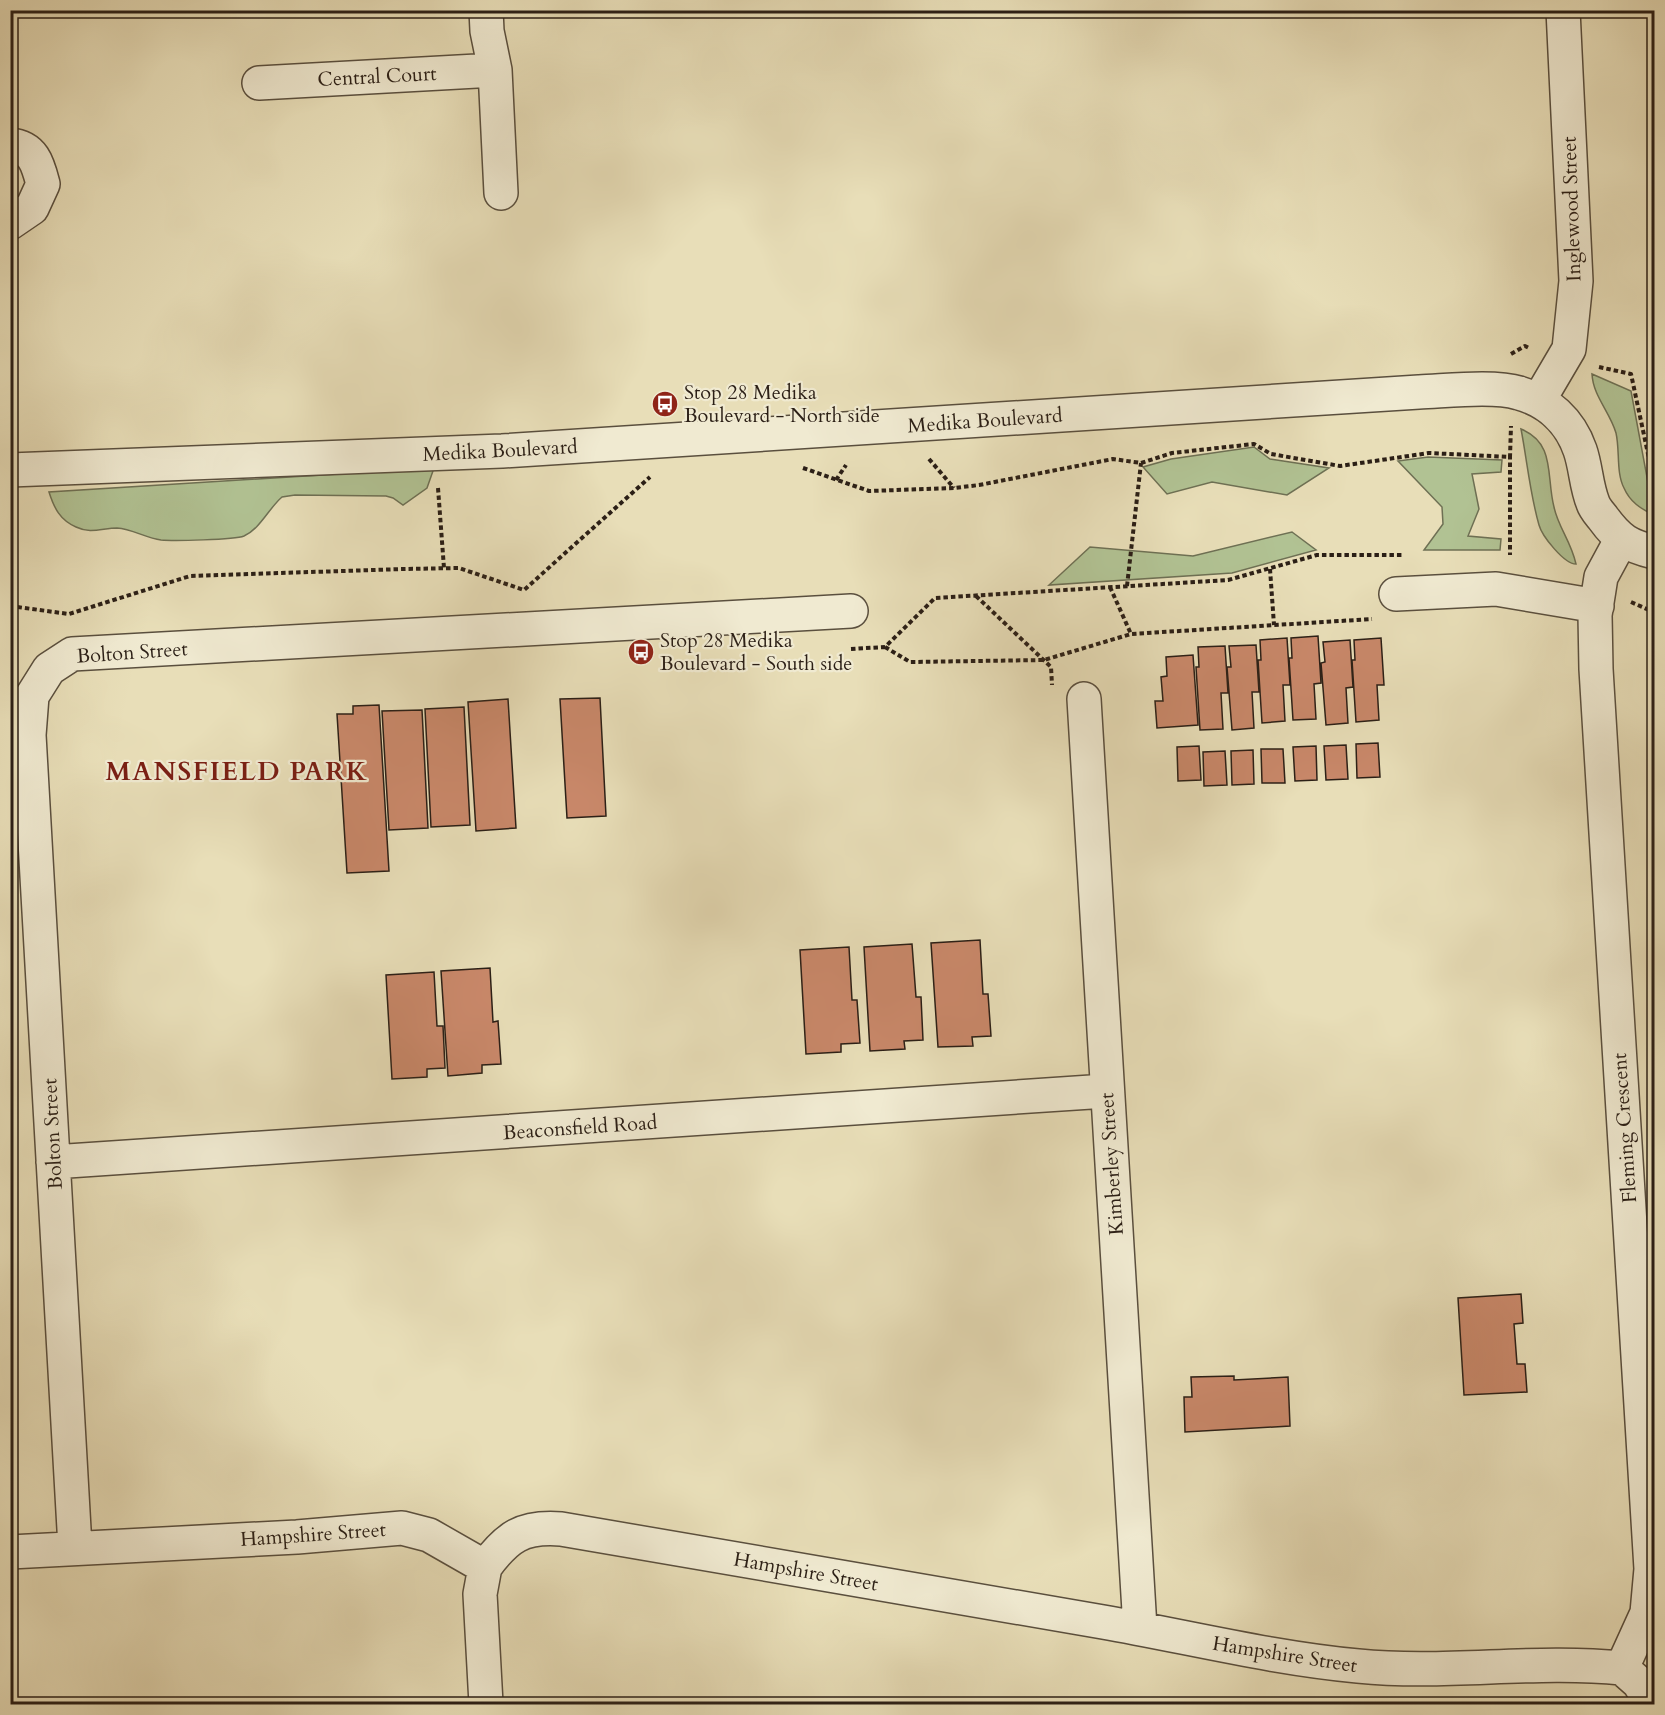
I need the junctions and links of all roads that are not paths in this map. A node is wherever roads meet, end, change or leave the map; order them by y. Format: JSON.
{"nodes":[{"id":1,"x":486,"y":10,"type":"edge"},
{"id":2,"x":1563,"y":10,"type":"edge"},
{"id":3,"x":495,"y":70,"type":"junction"},
{"id":4,"x":259,"y":83,"type":"dead end"},
{"id":5,"x":10,"y":145,"type":"edge"},
{"id":6,"x":501,"y":193,"type":"dead end"},
{"id":7,"x":10,"y":223,"type":"edge"},
{"id":8,"x":1539,"y":400,"type":"junction"},
{"id":9,"x":10,"y":470,"type":"edge"},
{"id":10,"x":1621,"y":540,"type":"junction"},
{"id":11,"x":1654,"y":552,"type":"edge"},
{"id":12,"x":1389,"y":606,"type":"road end"},
{"id":13,"x":1597,"y":606,"type":"junction"},
{"id":14,"x":851,"y":611,"type":"dead end"},
{"id":15,"x":21,"y":690,"type":"edge"},
{"id":16,"x":1084,"y":699,"type":"dead end"},
{"id":17,"x":1106,"y":1091,"type":"junction"},
{"id":18,"x":53,"y":1162,"type":"junction"},
{"id":19,"x":75,"y":1547,"type":"junction"},
{"id":20,"x":10,"y":1552,"type":"edge"},
{"id":21,"x":485,"y":1567,"type":"junction"},
{"id":22,"x":1140,"y":1628,"type":"junction"},
{"id":23,"x":1622,"y":1668,"type":"junction"},
{"id":24,"x":486,"y":1704,"type":"edge"},
{"id":25,"x":1652,"y":1704,"type":"edge"}],
"edges":[{"from":1,"to":3,"type":"street"},
{"from":2,"to":8,"type":"street","name":"Inglewood Street"},
{"from":3,"to":4,"type":"street","name":"Central Court"},
{"from":3,"to":6,"type":"street"},
{"from":5,"to":7,"type":"street"},
{"from":8,"to":9,"type":"street","name":"Medika Boulevard"},
{"from":8,"to":10,"type":"street","name":"Medika Boulevard"},
{"from":10,"to":11,"type":"street","name":"Medika Boulevard"},
{"from":10,"to":13,"type":"street","name":"Fleming Crescent"},
{"from":12,"to":13,"type":"street"},
{"from":13,"to":23,"type":"street","name":"Fleming Crescent"},
{"from":14,"to":15,"type":"street","name":"Bolton Street"},
{"from":15,"to":18,"type":"street","name":"Bolton Street"},
{"from":16,"to":17,"type":"street","name":"Kimberley Street"},
{"from":17,"to":18,"type":"street","name":"Beaconsfield Road"},
{"from":17,"to":22,"type":"street","name":"Kimberley Street"},
{"from":18,"to":19,"type":"street","name":"Bolton Street"},
{"from":19,"to":20,"type":"street","name":"Hampshire Street"},
{"from":19,"to":21,"type":"street","name":"Hampshire Street"},
{"from":21,"to":22,"type":"street","name":"Hampshire Street"},
{"from":21,"to":24,"type":"street"},
{"from":22,"to":23,"type":"street","name":"Hampshire Street"},
{"from":23,"to":25,"type":"street"}]}
